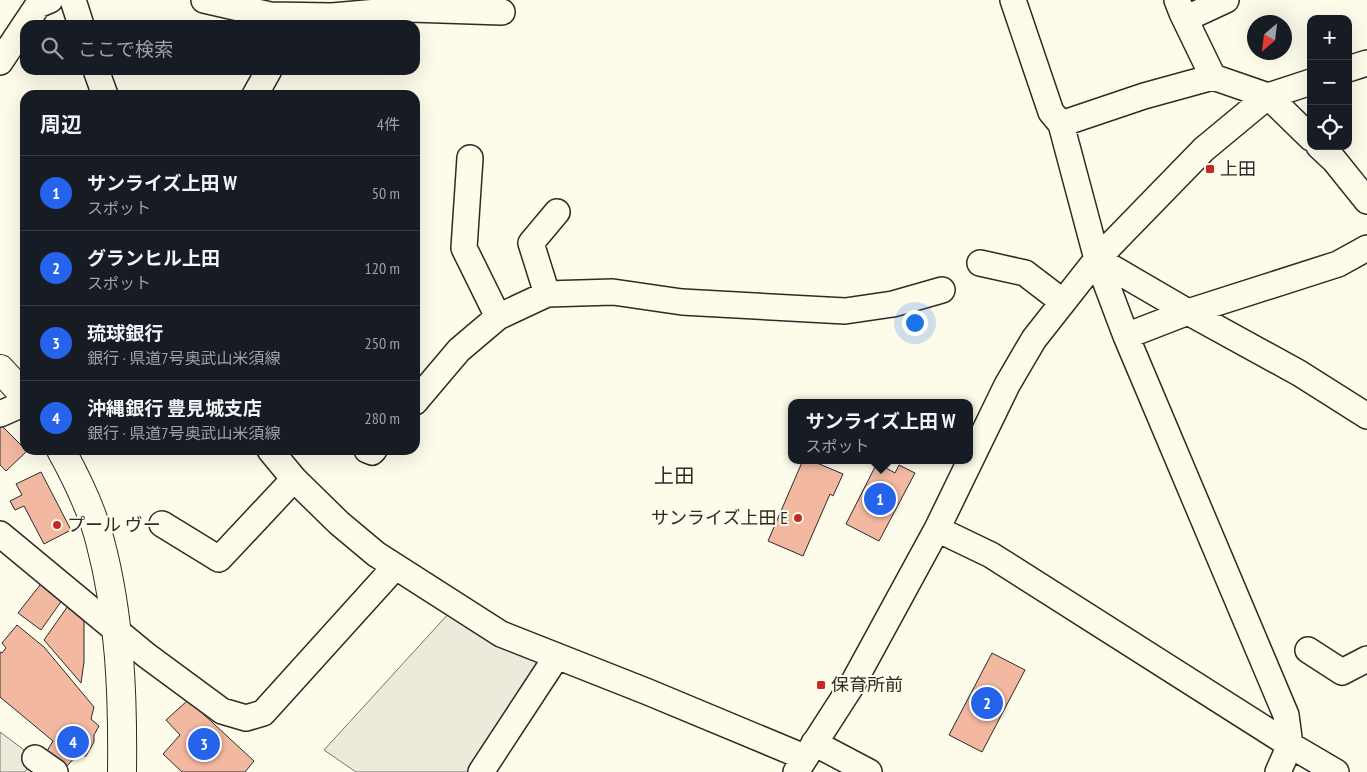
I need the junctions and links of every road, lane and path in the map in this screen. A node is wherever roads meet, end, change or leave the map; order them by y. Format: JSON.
{"nodes":[{"id":1,"x":50,"y":0,"type":"edge"},
{"id":2,"x":73,"y":0,"type":"edge"},
{"id":3,"x":204,"y":0,"type":"edge"},
{"id":4,"x":1013,"y":0,"type":"edge"},
{"id":5,"x":1226,"y":0,"type":"edge"},
{"id":6,"x":1181,"y":10,"type":"edge"},
{"id":7,"x":502,"y":12,"type":"dead end"},
{"id":8,"x":28,"y":20,"type":"edge"},
{"id":9,"x":79,"y":20,"type":"edge"},
{"id":10,"x":270,"y":20,"type":"edge"},
{"id":11,"x":20,"y":32,"type":"edge"},
{"id":12,"x":0,"y":62,"type":"edge"},
{"id":13,"x":1367,"y":63,"type":"edge"},
{"id":14,"x":1352,"y":68,"type":"edge"},
{"id":15,"x":98,"y":75,"type":"edge"},
{"id":16,"x":266,"y":75,"type":"edge"},
{"id":17,"x":1213,"y":77,"type":"junction"},
{"id":18,"x":1307,"y":83,"type":"edge"},
{"id":19,"x":103,"y":90,"type":"edge"},
{"id":20,"x":258,"y":90,"type":"edge"},
{"id":21,"x":1268,"y":96,"type":"junction"},
{"id":22,"x":1061,"y":124,"type":"junction"},
{"id":23,"x":1307,"y":134,"type":"edge"},
{"id":24,"x":1323,"y":150,"type":"edge"},
{"id":25,"x":470,"y":158,"type":"dead end"},
{"id":26,"x":1367,"y":200,"type":"edge"},
{"id":27,"x":557,"y":212,"type":"dead end"},
{"id":28,"x":1367,"y":248,"type":"edge"},
{"id":29,"x":1097,"y":259,"type":"junction"},
{"id":30,"x":980,"y":263,"type":"dead end"},
{"id":31,"x":942,"y":290,"type":"dead end"},
{"id":32,"x":546,"y":294,"type":"junction"},
{"id":33,"x":1062,"y":302,"type":"junction"},
{"id":34,"x":1188,"y":312,"type":"junction"},
{"id":35,"x":498,"y":317,"type":"junction"},
{"id":36,"x":1126,"y":336,"type":"junction"},
{"id":37,"x":0,"y":369,"type":"edge"},
{"id":38,"x":20,"y":391,"type":"edge"},
{"id":39,"x":420,"y":396,"type":"edge"},
{"id":40,"x":20,"y":405,"type":"edge"},
{"id":41,"x":0,"y":414,"type":"edge"},
{"id":42,"x":1367,"y":416,"type":"edge"},
{"id":43,"x":64,"y":455,"type":"edge"},
{"id":44,"x":274,"y":455,"type":"edge"},
{"id":45,"x":973,"y":455,"type":"edge"},
{"id":46,"x":969,"y":464,"type":"edge"},
{"id":47,"x":294,"y":479,"type":"junction"},
{"id":48,"x":162,"y":524,"type":"dead end"},
{"id":49,"x":937,"y":529,"type":"junction"},
{"id":50,"x":0,"y":534,"type":"edge"},
{"id":51,"x":395,"y":566,"type":"junction"},
{"id":52,"x":116,"y":630,"type":"junction"},
{"id":53,"x":1308,"y":650,"type":"dead end"},
{"id":54,"x":557,"y":656,"type":"junction"},
{"id":55,"x":1367,"y":659,"type":"edge"},
{"id":56,"x":1290,"y":745,"type":"junction"},
{"id":57,"x":805,"y":757,"type":"edge"},
{"id":58,"x":122,"y":772,"type":"edge"},
{"id":59,"x":481,"y":772,"type":"edge"},
{"id":60,"x":869,"y":772,"type":"edge"},
{"id":61,"x":1278,"y":772,"type":"edge"},
{"id":62,"x":1336,"y":772,"type":"edge"}],
"edges":[{"from":1,"to":8,"type":"street"},
{"from":2,"to":9,"type":"street"},
{"from":3,"to":10,"type":"street"},
{"from":4,"to":22,"type":"street"},
{"from":5,"to":6,"type":"street"},
{"from":6,"to":17,"type":"street"},
{"from":7,"to":10,"type":"street"},
{"from":11,"to":12,"type":"street"},
{"from":13,"to":14,"type":"street"},
{"from":15,"to":19,"type":"street"},
{"from":16,"to":20,"type":"street"},
{"from":17,"to":21,"type":"street"},
{"from":17,"to":22,"type":"street"},
{"from":18,"to":21,"type":"street"},
{"from":21,"to":23,"type":"street"},
{"from":21,"to":29,"type":"street"},
{"from":22,"to":29,"type":"street"},
{"from":24,"to":26,"type":"street"},
{"from":25,"to":35,"type":"street"},
{"from":27,"to":32,"type":"street"},
{"from":28,"to":34,"type":"street"},
{"from":29,"to":33,"type":"street"},
{"from":29,"to":34,"type":"street"},
{"from":29,"to":36,"type":"street"},
{"from":30,"to":33,"type":"street"},
{"from":31,"to":32,"type":"street"},
{"from":32,"to":35,"type":"street"},
{"from":33,"to":45,"type":"street"},
{"from":34,"to":36,"type":"street"},
{"from":34,"to":42,"type":"street"},
{"from":35,"to":39,"type":"street"},
{"from":36,"to":56,"type":"street"},
{"from":37,"to":38,"type":"main road"},
{"from":40,"to":41,"type":"street"},
{"from":43,"to":52,"type":"main road"},
{"from":44,"to":47,"type":"street"},
{"from":46,"to":49,"type":"street"},
{"from":47,"to":48,"type":"street"},
{"from":47,"to":51,"type":"street"},
{"from":49,"to":56,"type":"street"},
{"from":49,"to":57,"type":"street"},
{"from":50,"to":52,"type":"street"},
{"from":51,"to":52,"type":"street"},
{"from":51,"to":54,"type":"street"},
{"from":52,"to":58,"type":"main road"},
{"from":53,"to":55,"type":"street"},
{"from":54,"to":57,"type":"street"},
{"from":54,"to":59,"type":"street"},
{"from":56,"to":61,"type":"street"},
{"from":56,"to":62,"type":"street"},
{"from":57,"to":60,"type":"street"}]}
